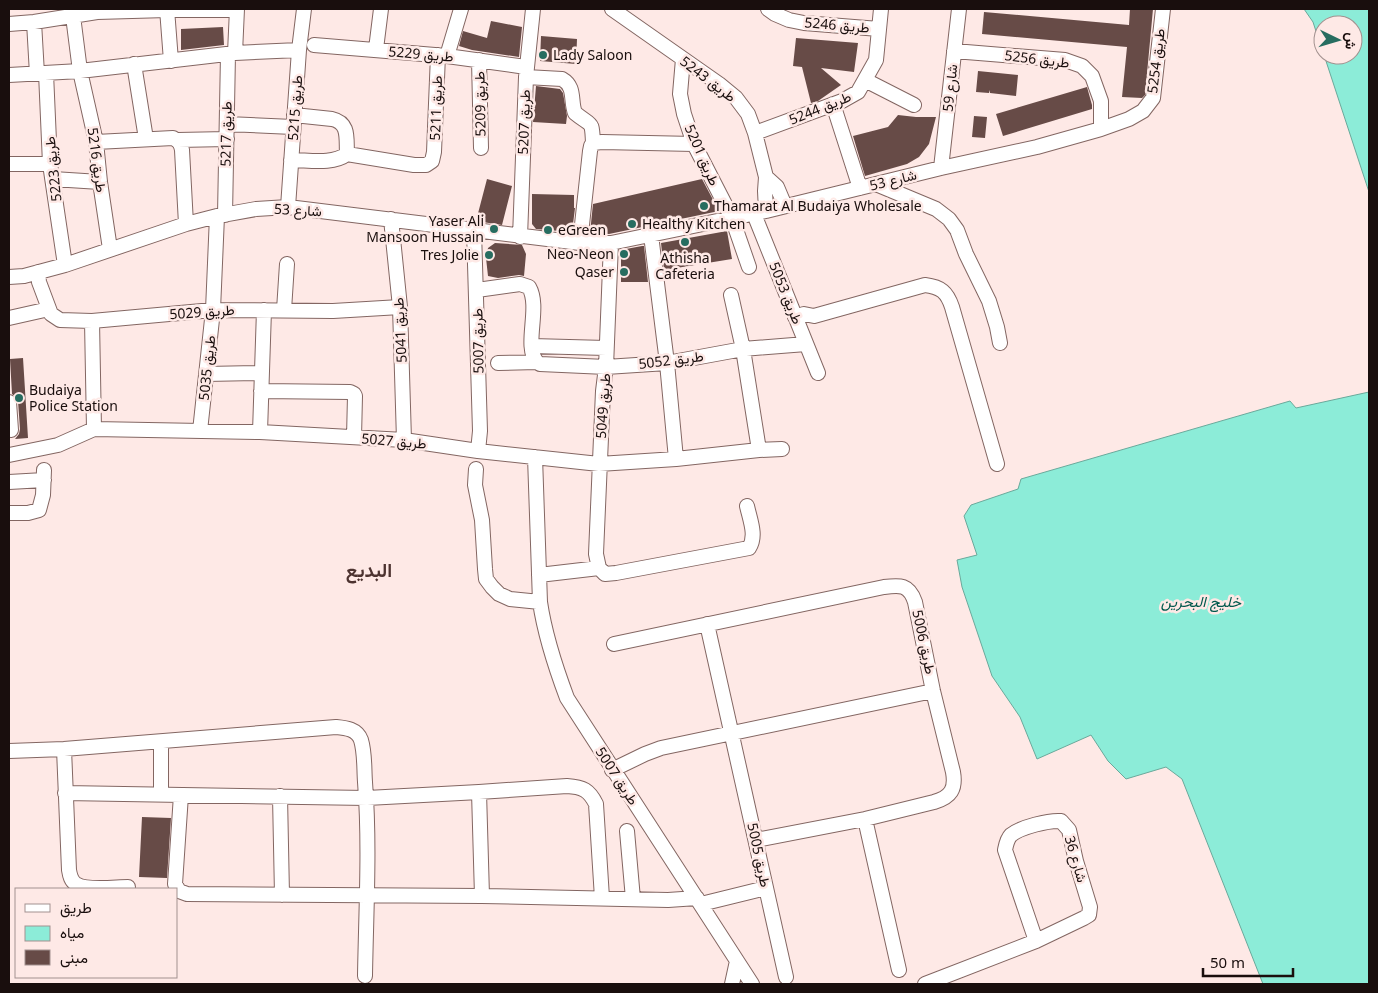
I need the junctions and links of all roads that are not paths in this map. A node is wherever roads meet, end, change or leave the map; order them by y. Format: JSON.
{"nodes":[{"id":1,"x":167,"y":9,"type":"edge"},
{"id":2,"x":237,"y":9,"type":"edge"},
{"id":3,"x":304,"y":9,"type":"edge"},
{"id":4,"x":381,"y":9,"type":"edge"},
{"id":5,"x":461,"y":9,"type":"edge"},
{"id":6,"x":533,"y":9,"type":"edge"},
{"id":7,"x":612,"y":9,"type":"edge"},
{"id":8,"x":768,"y":9,"type":"edge"},
{"id":9,"x":881,"y":9,"type":"edge"},
{"id":10,"x":959,"y":9,"type":"edge"},
{"id":11,"x":1163,"y":9,"type":"edge"},
{"id":12,"x":97,"y":10,"type":"edge"},
{"id":13,"x":73,"y":16,"type":"junction"},
{"id":14,"x":34,"y":22,"type":"junction"},
{"id":15,"x":9,"y":24,"type":"edge"},
{"id":16,"x":879,"y":29,"type":"junction"},
{"id":17,"x":314,"y":45,"type":"dead end"},
{"id":18,"x":299,"y":50,"type":"junction"},
{"id":19,"x":376,"y":50,"type":"junction"},
{"id":20,"x":954,"y":51,"type":"junction"},
{"id":21,"x":232,"y":54,"type":"junction"},
{"id":22,"x":442,"y":55,"type":"junction"},
{"id":23,"x":683,"y":59,"type":"junction"},
{"id":24,"x":479,"y":60,"type":"junction"},
{"id":25,"x":171,"y":62,"type":"junction"},
{"id":26,"x":134,"y":64,"type":"junction"},
{"id":27,"x":80,"y":71,"type":"junction"},
{"id":28,"x":526,"y":72,"type":"junction"},
{"id":29,"x":42,"y":73,"type":"junction"},
{"id":30,"x":9,"y":75,"type":"edge"},
{"id":31,"x":865,"y":80,"type":"junction"},
{"id":32,"x":833,"y":104,"type":"junction"},
{"id":33,"x":914,"y":105,"type":"dead end"},
{"id":34,"x":1143,"y":111,"type":"joint"},
{"id":35,"x":294,"y":121,"type":"junction"},
{"id":36,"x":227,"y":124,"type":"junction"},
{"id":37,"x":1101,"y":129,"type":"junction"},
{"id":38,"x":755,"y":132,"type":"junction"},
{"id":39,"x":146,"y":139,"type":"junction"},
{"id":40,"x":227,"y":139,"type":"junction"},
{"id":41,"x":178,"y":140,"type":"junction"},
{"id":42,"x":96,"y":142,"type":"junction"},
{"id":43,"x":593,"y":143,"type":"junction"},
{"id":44,"x":694,"y":144,"type":"junction"},
{"id":45,"x":480,"y":148,"type":"dead end"},
{"id":46,"x":347,"y":154,"type":"junction"},
{"id":47,"x":291,"y":160,"type":"junction"},
{"id":48,"x":9,"y":164,"type":"edge"},
{"id":49,"x":50,"y":164,"type":"junction"},
{"id":50,"x":941,"y":168,"type":"junction"},
{"id":51,"x":766,"y":177,"type":"junction"},
{"id":52,"x":53,"y":180,"type":"junction"},
{"id":53,"x":100,"y":182,"type":"junction"},
{"id":54,"x":876,"y":184,"type":"junction"},
{"id":55,"x":860,"y":188,"type":"junction"},
{"id":56,"x":785,"y":206,"type":"junction"},
{"id":57,"x":288,"y":207,"type":"junction"},
{"id":58,"x":760,"y":213,"type":"junction"},
{"id":59,"x":221,"y":215,"type":"junction"},
{"id":60,"x":732,"y":218,"type":"junction"},
{"id":61,"x":391,"y":220,"type":"junction"},
{"id":62,"x":186,"y":224,"type":"junction"},
{"id":63,"x":474,"y":231,"type":"junction"},
{"id":64,"x":651,"y":235,"type":"junction"},
{"id":65,"x":520,"y":236,"type":"junction"},
{"id":66,"x":580,"y":243,"type":"junction"},
{"id":67,"x":611,"y":243,"type":"junction"},
{"id":68,"x":110,"y":249,"type":"junction"},
{"id":69,"x":287,"y":264,"type":"dead end"},
{"id":70,"x":65,"y":265,"type":"junction"},
{"id":71,"x":749,"y":267,"type":"dead end"},
{"id":72,"x":31,"y":274,"type":"junction"},
{"id":73,"x":9,"y":277,"type":"edge"},
{"id":74,"x":9,"y":284,"type":"edge"},
{"id":75,"x":477,"y":290,"type":"junction"},
{"id":76,"x":731,"y":295,"type":"dead end"},
{"id":77,"x":400,"y":307,"type":"junction"},
{"id":78,"x":49,"y":309,"type":"junction"},
{"id":79,"x":213,"y":310,"type":"junction"},
{"id":80,"x":264,"y":310,"type":"junction"},
{"id":81,"x":284,"y":310,"type":"junction"},
{"id":82,"x":9,"y":318,"type":"edge"},
{"id":83,"x":92,"y":321,"type":"junction"},
{"id":84,"x":797,"y":321,"type":"junction"},
{"id":85,"x":1000,"y":343,"type":"dead end"},
{"id":86,"x":806,"y":344,"type":"junction"},
{"id":87,"x":532,"y":346,"type":"junction"},
{"id":88,"x":606,"y":348,"type":"junction"},
{"id":89,"x":743,"y":349,"type":"junction"},
{"id":90,"x":498,"y":362,"type":"dead end"},
{"id":91,"x":537,"y":362,"type":"junction"},
{"id":92,"x":667,"y":363,"type":"junction"},
{"id":93,"x":606,"y":367,"type":"junction"},
{"id":94,"x":818,"y":372,"type":"dead end"},
{"id":95,"x":206,"y":374,"type":"junction"},
{"id":96,"x":261,"y":374,"type":"junction"},
{"id":97,"x":261,"y":391,"type":"junction"},
{"id":98,"x":9,"y":402,"type":"edge"},
{"id":99,"x":10,"y":422,"type":"edge"},
{"id":100,"x":94,"y":429,"type":"junction"},
{"id":101,"x":200,"y":432,"type":"junction"},
{"id":102,"x":260,"y":432,"type":"junction"},
{"id":103,"x":354,"y":437,"type":"junction"},
{"id":104,"x":404,"y":440,"type":"junction"},
{"id":105,"x":782,"y":449,"type":"dead end"},
{"id":106,"x":759,"y":450,"type":"junction"},
{"id":107,"x":478,"y":451,"type":"junction"},
{"id":108,"x":9,"y":455,"type":"edge"},
{"id":109,"x":535,"y":457,"type":"junction"},
{"id":110,"x":676,"y":459,"type":"junction"},
{"id":111,"x":599,"y":464,"type":"junction"},
{"id":112,"x":997,"y":464,"type":"dead end"},
{"id":113,"x":476,"y":469,"type":"dead end"},
{"id":114,"x":9,"y":482,"type":"edge"},
{"id":115,"x":747,"y":506,"type":"dead end"},
{"id":116,"x":9,"y":513,"type":"edge"},
{"id":117,"x":599,"y":568,"type":"junction"},
{"id":118,"x":539,"y":575,"type":"junction"},
{"id":119,"x":540,"y":602,"type":"junction"},
{"id":120,"x":707,"y":624,"type":"junction"},
{"id":121,"x":614,"y":644,"type":"dead end"},
{"id":122,"x":934,"y":691,"type":"junction"},
{"id":123,"x":732,"y":733,"type":"junction"},
{"id":124,"x":161,"y":742,"type":"junction"},
{"id":125,"x":9,"y":750,"type":"edge"},
{"id":126,"x":64,"y":750,"type":"junction"},
{"id":127,"x":612,"y":770,"type":"junction"},
{"id":128,"x":479,"y":792,"type":"junction"},
{"id":129,"x":65,"y":793,"type":"junction"},
{"id":130,"x":161,"y":794,"type":"junction"},
{"id":131,"x":181,"y":795,"type":"junction"},
{"id":132,"x":280,"y":796,"type":"junction"},
{"id":133,"x":366,"y":798,"type":"junction"},
{"id":134,"x":865,"y":818,"type":"junction"},
{"id":135,"x":627,"y":831,"type":"dead end"},
{"id":136,"x":756,"y":840,"type":"junction"},
{"id":137,"x":128,"y":888,"type":"dead end"},
{"id":138,"x":178,"y":888,"type":"edge"},
{"id":139,"x":178,"y":888,"type":"edge"},
{"id":140,"x":766,"y":888,"type":"junction"},
{"id":141,"x":282,"y":894,"type":"junction"},
{"id":142,"x":367,"y":895,"type":"junction"},
{"id":143,"x":482,"y":896,"type":"junction"},
{"id":144,"x":602,"y":898,"type":"junction"},
{"id":145,"x":633,"y":899,"type":"junction"},
{"id":146,"x":699,"y":901,"type":"junction"},
{"id":147,"x":1036,"y":941,"type":"junction"},
{"id":148,"x":737,"y":961,"type":"junction"},
{"id":149,"x":899,"y":970,"type":"dead end"},
{"id":150,"x":366,"y":976,"type":"dead end"},
{"id":151,"x":786,"y":977,"type":"dead end"},
{"id":152,"x":732,"y":984,"type":"edge"},
{"id":153,"x":752,"y":984,"type":"edge"},
{"id":154,"x":926,"y":984,"type":"edge"}],
"edges":[{"from":1,"to":2,"type":"street"},
{"from":1,"to":12,"type":"street"},
{"from":1,"to":25,"type":"street"},
{"from":2,"to":21,"type":"street","name":"طريق 5217"},
{"from":3,"to":18,"type":"street","name":"طريق 5215"},
{"from":4,"to":19,"type":"street"},
{"from":5,"to":22,"type":"street","name":"طريق 5211"},
{"from":6,"to":28,"type":"street","name":"طريق 5207"},
{"from":7,"to":23,"type":"street","name":"طريق 5243"},
{"from":8,"to":16,"type":"street","name":"طريق 5246"},
{"from":9,"to":16,"type":"street","name":"طريق 5244"},
{"from":10,"to":20,"type":"street","name":"شارع 59"},
{"from":11,"to":34,"type":"street","name":"طريق 5254"},
{"from":12,"to":13,"type":"street"},
{"from":13,"to":14,"type":"street"},
{"from":13,"to":27,"type":"street","name":"طريق 5216"},
{"from":14,"to":15,"type":"street"},
{"from":14,"to":29,"type":"street","name":"طريق 5223"},
{"from":16,"to":31,"type":"street","name":"طريق 5244"},
{"from":17,"to":19,"type":"street","name":"طريق 5229"},
{"from":18,"to":21,"type":"street"},
{"from":18,"to":35,"type":"street","name":"طريق 5215"},
{"from":19,"to":22,"type":"street","name":"طريق 5229"},
{"from":20,"to":37,"type":"street","name":"طريق 5256"},
{"from":20,"to":50,"type":"street","name":"شارع 59"},
{"from":21,"to":25,"type":"street"},
{"from":21,"to":36,"type":"street","name":"طريق 5217"},
{"from":22,"to":24,"type":"street","name":"طريق 5229"},
{"from":22,"to":46,"type":"street","name":"طريق 5211"},
{"from":23,"to":38,"type":"street","name":"طريق 5243"},
{"from":23,"to":44,"type":"street","name":"طريق 5201"},
{"from":24,"to":28,"type":"street","name":"طريق 5229"},
{"from":24,"to":45,"type":"street","name":"طريق 5209"},
{"from":25,"to":26,"type":"street"},
{"from":26,"to":27,"type":"street"},
{"from":26,"to":39,"type":"street"},
{"from":27,"to":29,"type":"street"},
{"from":27,"to":42,"type":"street","name":"طريق 5216"},
{"from":28,"to":43,"type":"street","name":"طريق 5229"},
{"from":28,"to":65,"type":"street","name":"طريق 5207"},
{"from":29,"to":30,"type":"street"},
{"from":29,"to":49,"type":"street","name":"طريق 5223"},
{"from":31,"to":32,"type":"street","name":"طريق 5244"},
{"from":31,"to":33,"type":"street"},
{"from":32,"to":38,"type":"street","name":"طريق 5244"},
{"from":32,"to":55,"type":"street"},
{"from":34,"to":37,"type":"street","name":"شارع 53"},
{"from":35,"to":36,"type":"street"},
{"from":35,"to":46,"type":"street"},
{"from":35,"to":47,"type":"street","name":"طريق 5215"},
{"from":36,"to":40,"type":"street","name":"طريق 5217"},
{"from":37,"to":50,"type":"street","name":"شارع 53"},
{"from":38,"to":51,"type":"street","name":"طريق 5243"},
{"from":39,"to":41,"type":"street"},
{"from":39,"to":42,"type":"street"},
{"from":40,"to":41,"type":"street"},
{"from":40,"to":59,"type":"street","name":"طريق 5217"},
{"from":41,"to":62,"type":"street"},
{"from":42,"to":53,"type":"street","name":"طريق 5216"},
{"from":43,"to":44,"type":"street"},
{"from":43,"to":66,"type":"street"},
{"from":44,"to":60,"type":"street","name":"طريق 5201"},
{"from":46,"to":47,"type":"street"},
{"from":47,"to":57,"type":"street","name":"طريق 5215"},
{"from":48,"to":49,"type":"street"},
{"from":49,"to":52,"type":"street","name":"طريق 5223"},
{"from":50,"to":54,"type":"street","name":"شارع 53"},
{"from":51,"to":56,"type":"street","name":"طريق 5243"},
{"from":51,"to":58,"type":"street","name":"طريق 5243"},
{"from":52,"to":53,"type":"street"},
{"from":52,"to":70,"type":"street","name":"طريق 5223"},
{"from":53,"to":68,"type":"street","name":"طريق 5216"},
{"from":54,"to":55,"type":"street","name":"شارع 53"},
{"from":54,"to":85,"type":"street"},
{"from":55,"to":56,"type":"street","name":"شارع 53"},
{"from":56,"to":58,"type":"street","name":"شارع 53"},
{"from":57,"to":59,"type":"street","name":"شارع 53"},
{"from":57,"to":61,"type":"street","name":"شارع 53"},
{"from":58,"to":60,"type":"street","name":"شارع 53"},
{"from":58,"to":84,"type":"street","name":"طريق 5053"},
{"from":59,"to":62,"type":"street","name":"شارع 53"},
{"from":59,"to":79,"type":"street","name":"طريق 5035"},
{"from":60,"to":64,"type":"street","name":"شارع 53"},
{"from":60,"to":71,"type":"street","name":"طريق 5201"},
{"from":61,"to":63,"type":"street","name":"شارع 53"},
{"from":61,"to":77,"type":"street","name":"طريق 5041"},
{"from":62,"to":68,"type":"street","name":"شارع 53"},
{"from":63,"to":65,"type":"street","name":"شارع 53"},
{"from":63,"to":75,"type":"street","name":"طريق 5007"},
{"from":64,"to":67,"type":"street","name":"شارع 53"},
{"from":64,"to":92,"type":"street"},
{"from":65,"to":66,"type":"street","name":"شارع 53"},
{"from":66,"to":67,"type":"street","name":"شارع 53"},
{"from":67,"to":88,"type":"street","name":"طريق 5049"},
{"from":68,"to":70,"type":"street","name":"شارع 53"},
{"from":69,"to":81,"type":"street"},
{"from":70,"to":72,"type":"street","name":"شارع 53"},
{"from":72,"to":73,"type":"street","name":"شارع 53"},
{"from":72,"to":74,"type":"street","name":"شارع 53"},
{"from":72,"to":78,"type":"street"},
{"from":75,"to":87,"type":"street"},
{"from":75,"to":107,"type":"street","name":"طريق 5007"},
{"from":76,"to":89,"type":"street"},
{"from":77,"to":81,"type":"street","name":"طريق 5029"},
{"from":77,"to":104,"type":"street","name":"طريق 5041"},
{"from":78,"to":82,"type":"street"},
{"from":78,"to":83,"type":"street","name":"طريق 5029"},
{"from":79,"to":80,"type":"street","name":"طريق 5029"},
{"from":79,"to":83,"type":"street","name":"طريق 5029"},
{"from":79,"to":95,"type":"street","name":"طريق 5035"},
{"from":80,"to":81,"type":"street","name":"طريق 5029"},
{"from":80,"to":96,"type":"street"},
{"from":83,"to":100,"type":"street"},
{"from":84,"to":86,"type":"street","name":"طريق 5053"},
{"from":84,"to":112,"type":"street"},
{"from":86,"to":89,"type":"street","name":"طريق 5052"},
{"from":86,"to":94,"type":"street","name":"طريق 5053"},
{"from":87,"to":88,"type":"street"},
{"from":87,"to":91,"type":"street"},
{"from":88,"to":93,"type":"street","name":"طريق 5049"},
{"from":89,"to":92,"type":"street","name":"طريق 5052"},
{"from":89,"to":106,"type":"street"},
{"from":90,"to":91,"type":"street","name":"طريق 5052"},
{"from":91,"to":93,"type":"street","name":"طريق 5052"},
{"from":92,"to":93,"type":"street","name":"طريق 5052"},
{"from":92,"to":110,"type":"street"},
{"from":93,"to":111,"type":"street","name":"طريق 5049"},
{"from":95,"to":96,"type":"street"},
{"from":95,"to":101,"type":"street","name":"طريق 5035"},
{"from":96,"to":97,"type":"street"},
{"from":97,"to":102,"type":"street"},
{"from":97,"to":103,"type":"street"},
{"from":98,"to":99,"type":"street"},
{"from":100,"to":101,"type":"street","name":"طريق 5027"},
{"from":100,"to":108,"type":"street","name":"طريق 5027"},
{"from":101,"to":102,"type":"street","name":"طريق 5027"},
{"from":102,"to":103,"type":"street","name":"طريق 5027"},
{"from":103,"to":104,"type":"street","name":"طريق 5027"},
{"from":104,"to":107,"type":"street","name":"طريق 5027"},
{"from":105,"to":106,"type":"street","name":"طريق 5027"},
{"from":106,"to":110,"type":"street","name":"طريق 5027"},
{"from":107,"to":109,"type":"street","name":"طريق 5027"},
{"from":109,"to":111,"type":"street","name":"طريق 5027"},
{"from":109,"to":118,"type":"street","name":"طريق 5007"},
{"from":110,"to":111,"type":"street","name":"طريق 5027"},
{"from":111,"to":117,"type":"street","name":"طريق 5049"},
{"from":113,"to":119,"type":"street"},
{"from":114,"to":116,"type":"street"},
{"from":115,"to":117,"type":"street"},
{"from":117,"to":118,"type":"street"},
{"from":118,"to":119,"type":"street","name":"طريق 5007"},
{"from":119,"to":127,"type":"street","name":"طريق 5007"},
{"from":120,"to":121,"type":"street","name":"طريق 5006"},
{"from":120,"to":122,"type":"street","name":"طريق 5006"},
{"from":120,"to":123,"type":"street","name":"طريق 5005"},
{"from":122,"to":123,"type":"street"},
{"from":122,"to":134,"type":"street","name":"طريق 5006"},
{"from":123,"to":127,"type":"street"},
{"from":123,"to":136,"type":"street","name":"طريق 5005"},
{"from":124,"to":126,"type":"street"},
{"from":124,"to":130,"type":"street"},
{"from":124,"to":133,"type":"street"},
{"from":125,"to":126,"type":"street"},
{"from":126,"to":129,"type":"street"},
{"from":127,"to":146,"type":"street","name":"طريق 5007"},
{"from":128,"to":133,"type":"street"},
{"from":128,"to":143,"type":"street"},
{"from":128,"to":144,"type":"street"},
{"from":129,"to":130,"type":"street"},
{"from":129,"to":137,"type":"street"},
{"from":130,"to":131,"type":"street"},
{"from":131,"to":132,"type":"street"},
{"from":131,"to":139,"type":"street"},
{"from":132,"to":133,"type":"street"},
{"from":132,"to":141,"type":"street"},
{"from":133,"to":142,"type":"street"},
{"from":134,"to":136,"type":"street","name":"طريق 5006"},
{"from":134,"to":149,"type":"street"},
{"from":135,"to":145,"type":"street"},
{"from":136,"to":140,"type":"street","name":"طريق 5005"},
{"from":138,"to":141,"type":"street"},
{"from":140,"to":146,"type":"street"},
{"from":140,"to":151,"type":"street","name":"طريق 5005"},
{"from":141,"to":142,"type":"street"},
{"from":142,"to":143,"type":"street"},
{"from":142,"to":150,"type":"street"},
{"from":143,"to":144,"type":"street"},
{"from":144,"to":145,"type":"street"},
{"from":145,"to":146,"type":"street"},
{"from":146,"to":148,"type":"street","name":"طريق 5007"},
{"from":147,"to":147,"type":"street","name":"شارع 36"},
{"from":147,"to":154,"type":"street","name":"شارع 36"},
{"from":148,"to":152,"type":"street"},
{"from":148,"to":153,"type":"street","name":"طريق 5007"}]}
